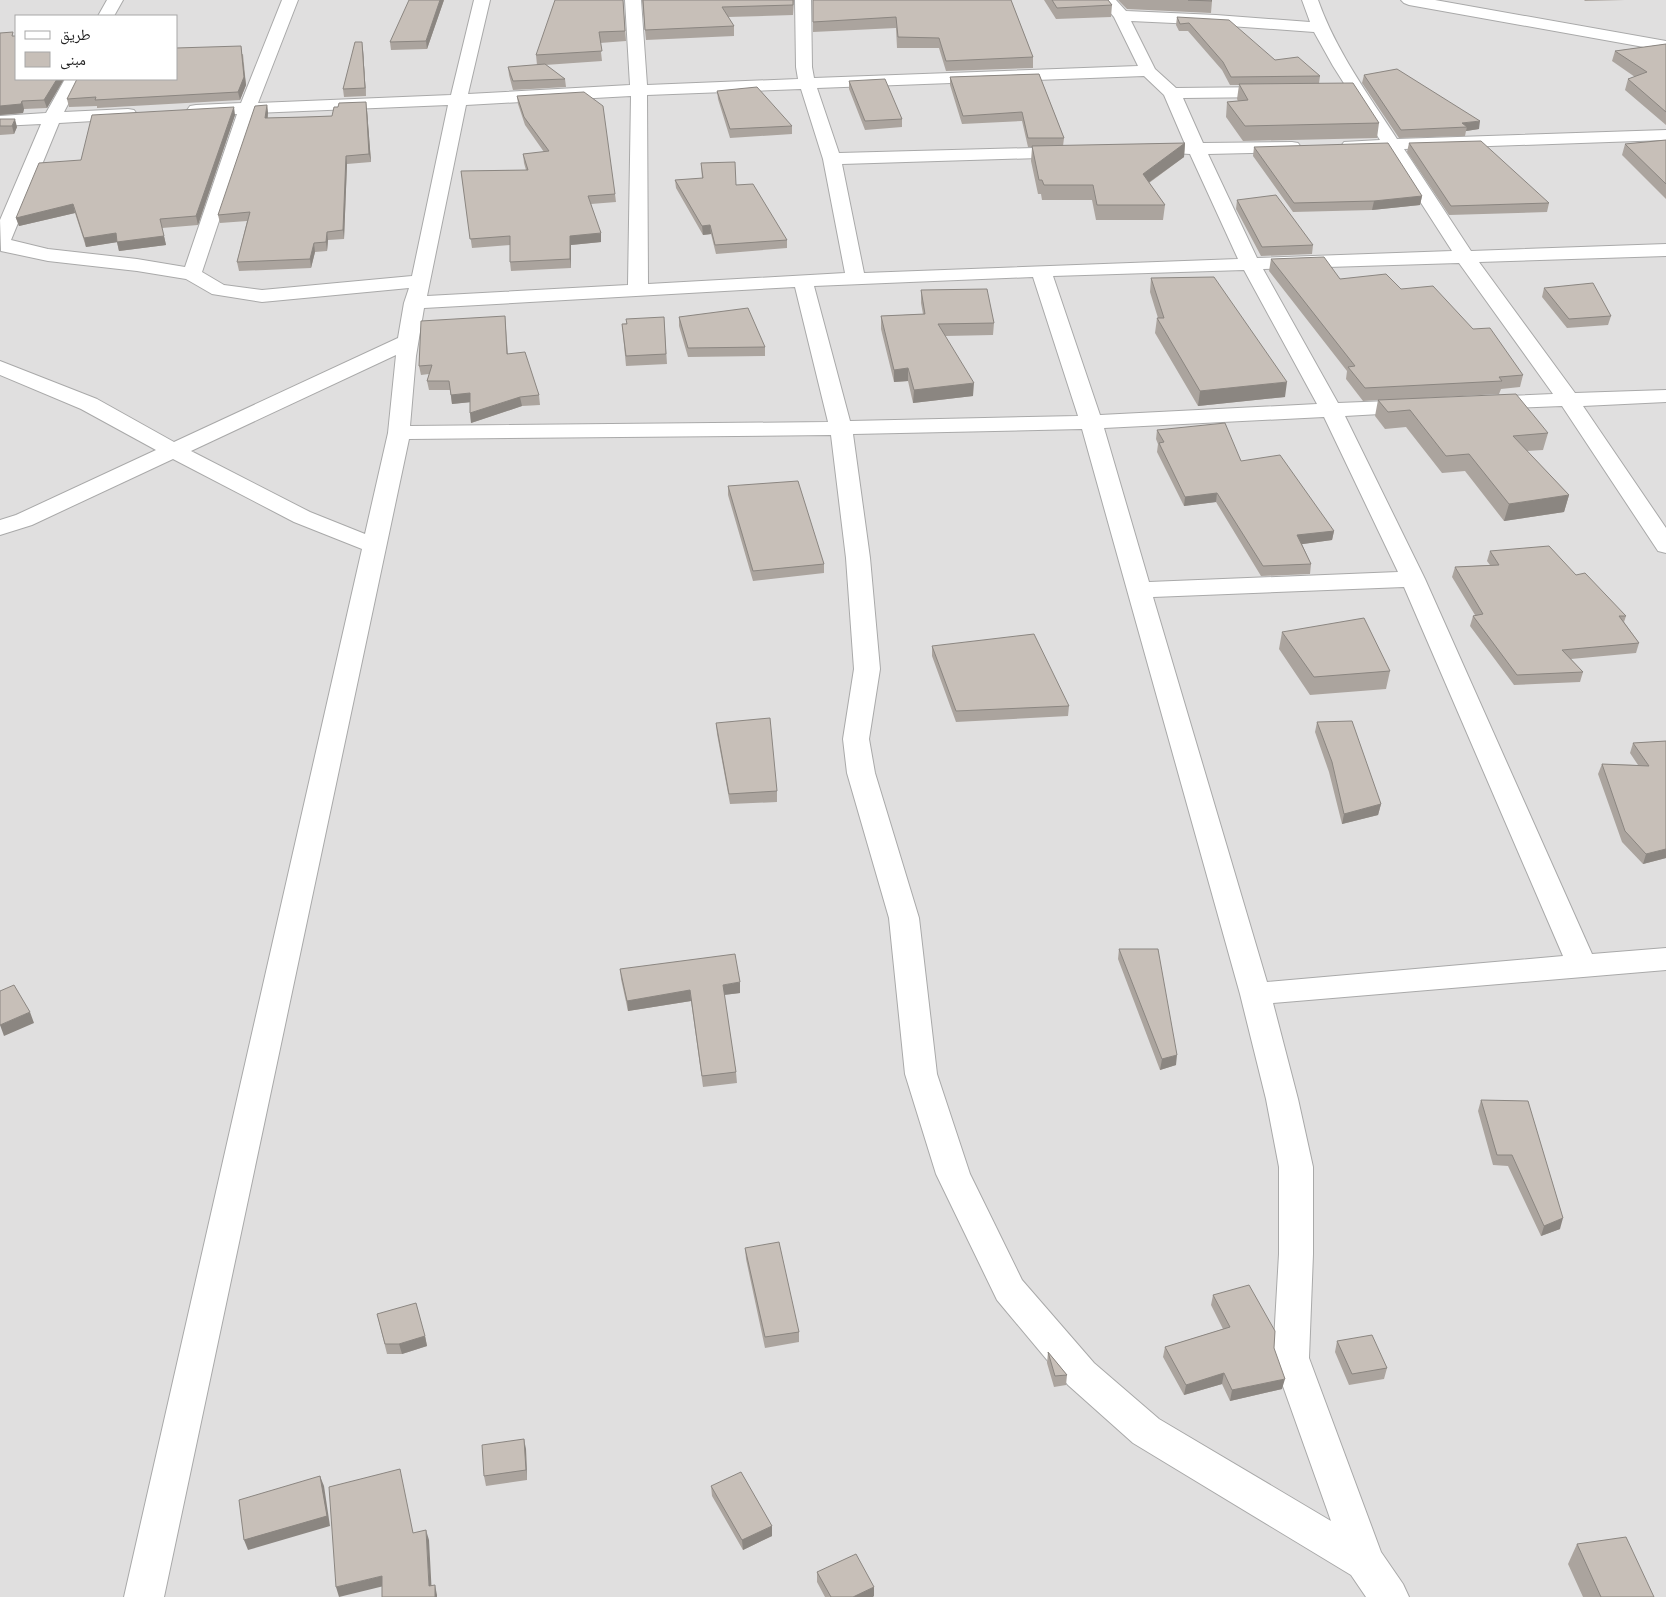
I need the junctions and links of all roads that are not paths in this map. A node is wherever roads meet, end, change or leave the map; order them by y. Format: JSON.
{"nodes":[{"id":1,"x":115,"y":0,"type":"edge"},
{"id":2,"x":290,"y":0,"type":"edge"},
{"id":3,"x":482,"y":0,"type":"edge"},
{"id":4,"x":632,"y":0,"type":"edge"},
{"id":5,"x":803,"y":0,"type":"edge"},
{"id":6,"x":1108,"y":0,"type":"edge"},
{"id":7,"x":1310,"y":0,"type":"edge"},
{"id":8,"x":1409,"y":0,"type":"edge"},
{"id":9,"x":107,"y":15,"type":"edge"},
{"id":10,"x":1120,"y":16,"type":"junction"},
{"id":11,"x":1320,"y":28,"type":"junction"},
{"id":12,"x":1666,"y":46,"type":"edge"},
{"id":13,"x":1148,"y":71,"type":"junction"},
{"id":14,"x":72,"y":80,"type":"edge"},
{"id":15,"x":807,"y":83,"type":"junction"},
{"id":16,"x":639,"y":90,"type":"junction"},
{"id":17,"x":1339,"y":91,"type":"edge"},
{"id":18,"x":1359,"y":91,"type":"junction"},
{"id":19,"x":1290,"y":92,"type":"edge"},
{"id":20,"x":1172,"y":93,"type":"junction"},
{"id":21,"x":458,"y":100,"type":"junction"},
{"id":22,"x":248,"y":107,"type":"junction"},
{"id":23,"x":180,"y":111,"type":"edge"},
{"id":24,"x":140,"y":113,"type":"edge"},
{"id":25,"x":52,"y":118,"type":"junction"},
{"id":26,"x":0,"y":122,"type":"edge"},
{"id":27,"x":1666,"y":135,"type":"edge"},
{"id":28,"x":1393,"y":145,"type":"junction"},
{"id":29,"x":1304,"y":146,"type":"edge"},
{"id":30,"x":1334,"y":146,"type":"edge"},
{"id":31,"x":1196,"y":148,"type":"junction"},
{"id":32,"x":1166,"y":149,"type":"edge"},
{"id":33,"x":1088,"y":152,"type":"edge"},
{"id":34,"x":832,"y":159,"type":"junction"},
{"id":35,"x":1666,"y":250,"type":"edge"},
{"id":36,"x":1465,"y":257,"type":"junction"},
{"id":37,"x":1250,"y":264,"type":"junction"},
{"id":38,"x":1041,"y":271,"type":"junction"},
{"id":39,"x":192,"y":274,"type":"junction"},
{"id":40,"x":856,"y":279,"type":"junction"},
{"id":41,"x":421,"y":280,"type":"junction"},
{"id":42,"x":803,"y":281,"type":"junction"},
{"id":43,"x":638,"y":290,"type":"junction"},
{"id":44,"x":414,"y":303,"type":"junction"},
{"id":45,"x":407,"y":342,"type":"junction"},
{"id":46,"x":0,"y":367,"type":"edge"},
{"id":47,"x":1666,"y":396,"type":"edge"},
{"id":48,"x":1568,"y":399,"type":"junction"},
{"id":49,"x":1469,"y":403,"type":"edge"},
{"id":50,"x":1440,"y":405,"type":"edge"},
{"id":51,"x":1331,"y":410,"type":"junction"},
{"id":52,"x":1090,"y":422,"type":"junction"},
{"id":53,"x":842,"y":428,"type":"junction"},
{"id":54,"x":399,"y":433,"type":"junction"},
{"id":55,"x":174,"y":451,"type":"junction"},
{"id":56,"x":0,"y":528,"type":"edge"},
{"id":57,"x":374,"y":546,"type":"junction"},
{"id":58,"x":1666,"y":546,"type":"edge"},
{"id":59,"x":1412,"y":579,"type":"junction"},
{"id":60,"x":1139,"y":590,"type":"junction"},
{"id":61,"x":1666,"y":959,"type":"edge"},
{"id":62,"x":1582,"y":965,"type":"junction"},
{"id":63,"x":1255,"y":994,"type":"junction"},
{"id":64,"x":1365,"y":1562,"type":"junction"},
{"id":65,"x":144,"y":1597,"type":"edge"},
{"id":66,"x":1389,"y":1597,"type":"edge"}],
"edges":[{"from":1,"to":9,"type":"street"},
{"from":2,"to":22,"type":"street"},
{"from":3,"to":21,"type":"street"},
{"from":4,"to":16,"type":"street"},
{"from":5,"to":15,"type":"street"},
{"from":6,"to":10,"type":"street"},
{"from":7,"to":11,"type":"street"},
{"from":8,"to":12,"type":"street"},
{"from":10,"to":11,"type":"street"},
{"from":10,"to":13,"type":"street"},
{"from":11,"to":18,"type":"street"},
{"from":13,"to":15,"type":"street"},
{"from":13,"to":20,"type":"street"},
{"from":14,"to":25,"type":"street"},
{"from":15,"to":16,"type":"street"},
{"from":15,"to":34,"type":"street"},
{"from":16,"to":21,"type":"street"},
{"from":16,"to":43,"type":"street"},
{"from":17,"to":18,"type":"street"},
{"from":18,"to":28,"type":"street"},
{"from":19,"to":20,"type":"street"},
{"from":20,"to":31,"type":"street"},
{"from":21,"to":22,"type":"street"},
{"from":21,"to":41,"type":"street"},
{"from":22,"to":23,"type":"street"},
{"from":22,"to":39,"type":"street"},
{"from":24,"to":25,"type":"street"},
{"from":25,"to":26,"type":"street"},
{"from":25,"to":39,"type":"street"},
{"from":27,"to":28,"type":"street"},
{"from":28,"to":30,"type":"street"},
{"from":28,"to":36,"type":"street"},
{"from":29,"to":31,"type":"street"},
{"from":31,"to":32,"type":"street"},
{"from":31,"to":37,"type":"street"},
{"from":33,"to":34,"type":"street"},
{"from":34,"to":40,"type":"street"},
{"from":35,"to":36,"type":"street"},
{"from":36,"to":37,"type":"street"},
{"from":36,"to":48,"type":"street"},
{"from":37,"to":38,"type":"street"},
{"from":37,"to":51,"type":"street"},
{"from":38,"to":40,"type":"street"},
{"from":38,"to":52,"type":"street"},
{"from":39,"to":41,"type":"street"},
{"from":40,"to":42,"type":"street"},
{"from":41,"to":44,"type":"street"},
{"from":42,"to":43,"type":"street"},
{"from":42,"to":53,"type":"street"},
{"from":43,"to":44,"type":"street"},
{"from":44,"to":45,"type":"street"},
{"from":45,"to":54,"type":"street"},
{"from":45,"to":55,"type":"street"},
{"from":46,"to":55,"type":"street"},
{"from":47,"to":48,"type":"street"},
{"from":48,"to":49,"type":"street"},
{"from":48,"to":58,"type":"street"},
{"from":50,"to":51,"type":"street"},
{"from":51,"to":52,"type":"street"},
{"from":51,"to":59,"type":"street"},
{"from":52,"to":53,"type":"street"},
{"from":52,"to":60,"type":"street"},
{"from":53,"to":54,"type":"street"},
{"from":53,"to":64,"type":"street"},
{"from":54,"to":57,"type":"street"},
{"from":55,"to":56,"type":"street"},
{"from":55,"to":57,"type":"street"},
{"from":57,"to":65,"type":"street"},
{"from":59,"to":60,"type":"street"},
{"from":59,"to":62,"type":"street"},
{"from":60,"to":63,"type":"street"},
{"from":61,"to":62,"type":"street"},
{"from":62,"to":63,"type":"street"},
{"from":63,"to":64,"type":"street"},
{"from":64,"to":66,"type":"street"}]}
